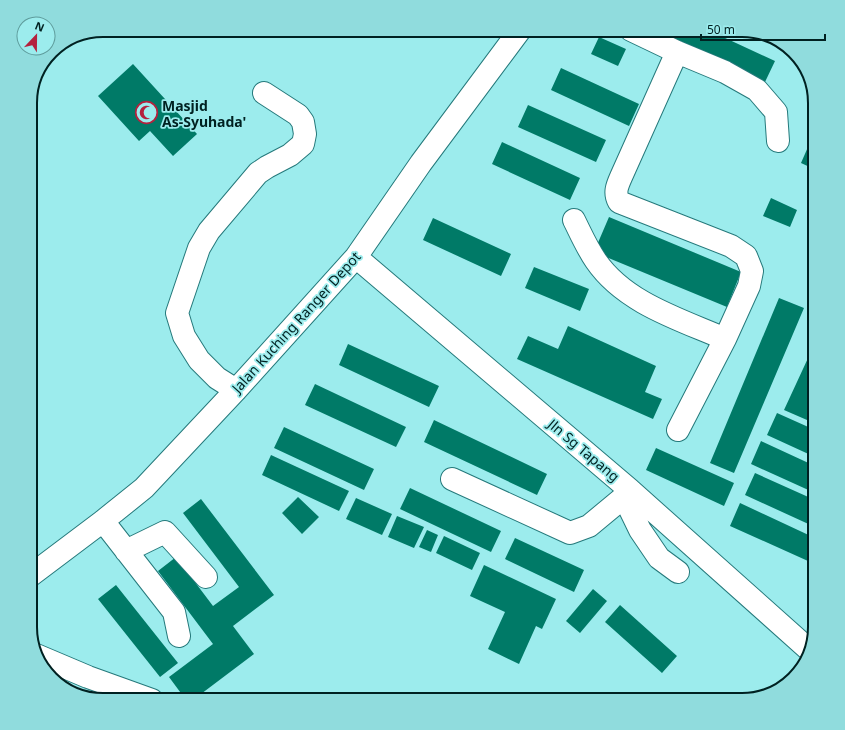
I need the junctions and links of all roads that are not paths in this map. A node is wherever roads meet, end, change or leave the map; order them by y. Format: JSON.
{"nodes":[{"id":1,"x":515,"y":37,"type":"edge"},
{"id":2,"x":646,"y":37,"type":"edge"},
{"id":3,"x":677,"y":52,"type":"junction"},
{"id":4,"x":264,"y":93,"type":"dead end"},
{"id":5,"x":778,"y":141,"type":"dead end"},
{"id":6,"x":574,"y":220,"type":"dead end"},
{"id":7,"x":356,"y":257,"type":"junction"},
{"id":8,"x":725,"y":339,"type":"junction"},
{"id":9,"x":236,"y":390,"type":"junction"},
{"id":10,"x":678,"y":430,"type":"dead end"},
{"id":11,"x":452,"y":479,"type":"dead end"},
{"id":12,"x":627,"y":493,"type":"junction"},
{"id":13,"x":103,"y":522,"type":"junction"},
{"id":14,"x":126,"y":550,"type":"junction"},
{"id":15,"x":37,"y":571,"type":"edge"},
{"id":16,"x":678,"y":572,"type":"dead end"},
{"id":17,"x":206,"y":577,"type":"dead end"},
{"id":18,"x":179,"y":636,"type":"dead end"},
{"id":19,"x":805,"y":646,"type":"edge"},
{"id":20,"x":46,"y":659,"type":"edge"},
{"id":21,"x":133,"y":693,"type":"edge"}],
"edges":[{"from":1,"to":7,"type":"street","name":"Jalan Kuching Ranger Depot"},
{"from":2,"to":3,"type":"street"},
{"from":3,"to":5,"type":"street"},
{"from":3,"to":8,"type":"street"},
{"from":4,"to":9,"type":"street"},
{"from":6,"to":8,"type":"street"},
{"from":7,"to":9,"type":"street","name":"Jalan Kuching Ranger Depot"},
{"from":7,"to":12,"type":"street","name":"Jln Sg Tapang"},
{"from":8,"to":10,"type":"street"},
{"from":9,"to":13,"type":"street","name":"Jalan Kuching Ranger Depot"},
{"from":11,"to":12,"type":"street"},
{"from":12,"to":16,"type":"street"},
{"from":12,"to":19,"type":"street","name":"Jln Sg Tapang"},
{"from":13,"to":14,"type":"street"},
{"from":13,"to":15,"type":"street","name":"Jalan Kuching Ranger Depot"},
{"from":14,"to":17,"type":"street"},
{"from":14,"to":18,"type":"street"},
{"from":20,"to":21,"type":"street"}]}
